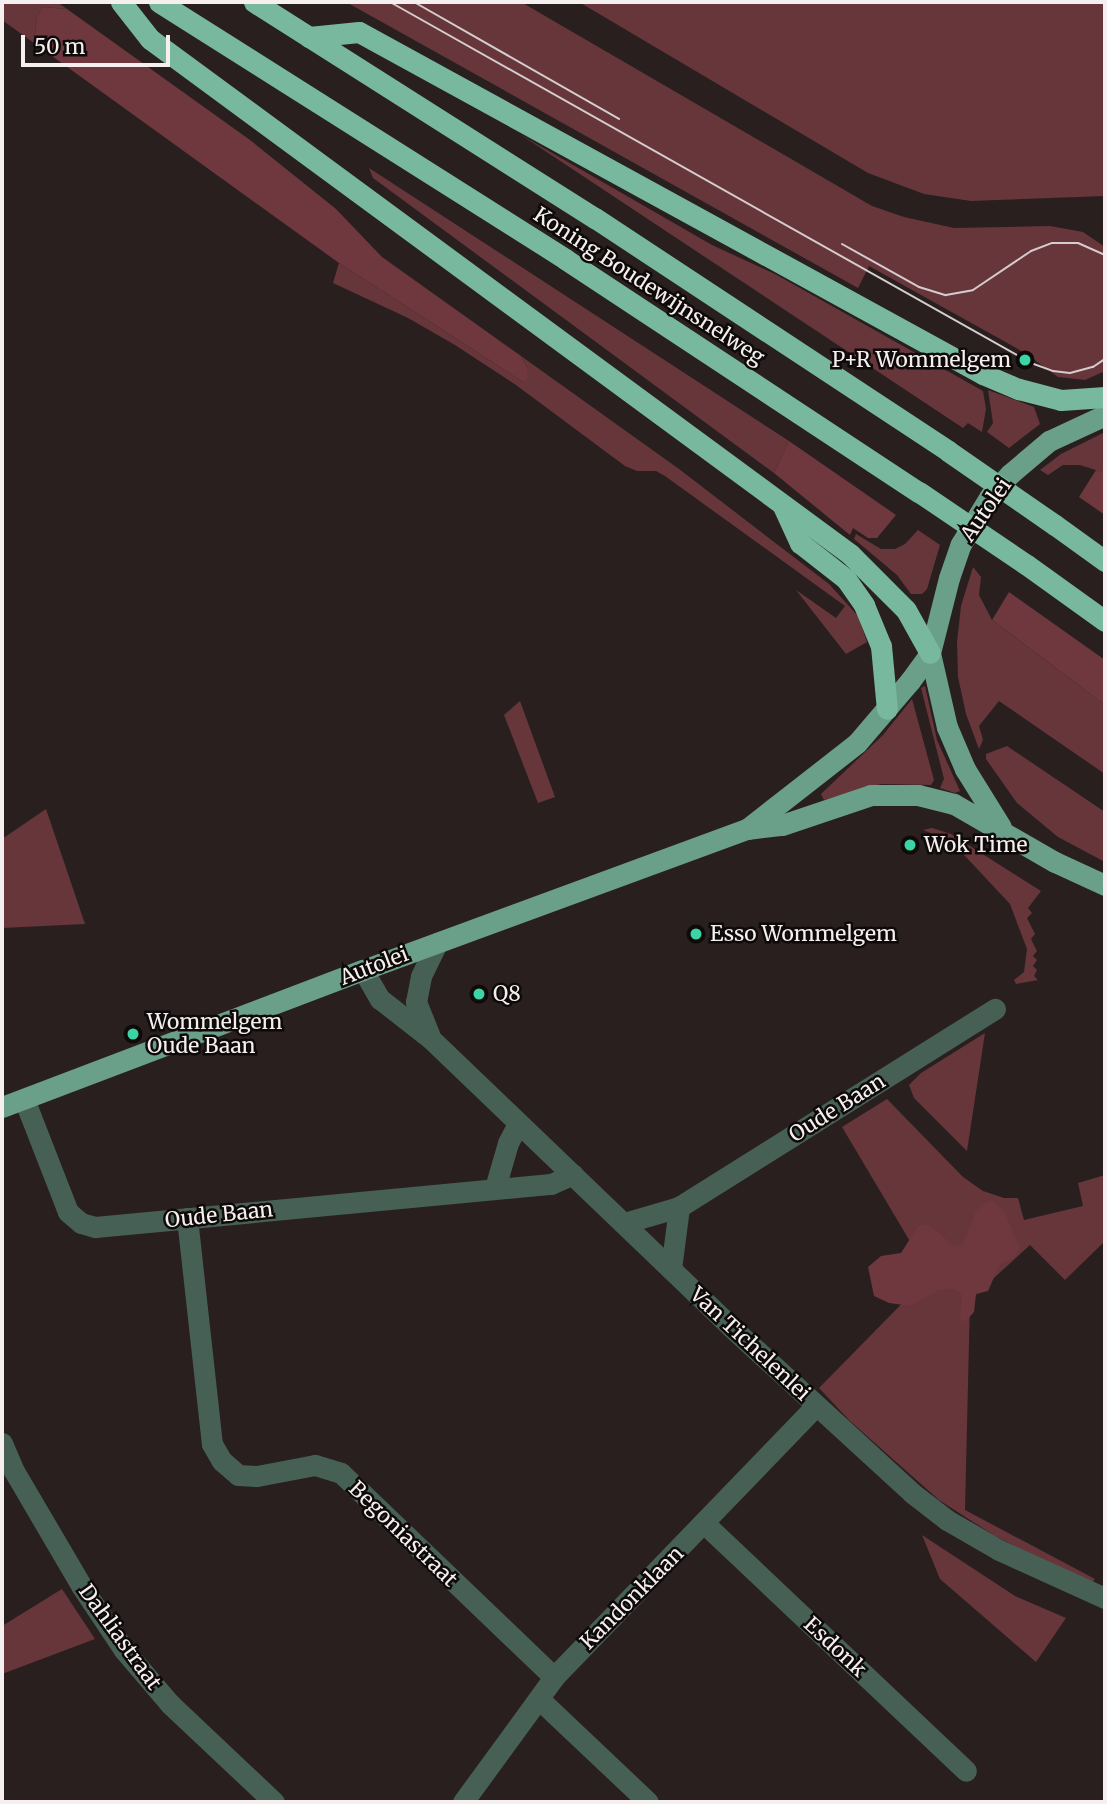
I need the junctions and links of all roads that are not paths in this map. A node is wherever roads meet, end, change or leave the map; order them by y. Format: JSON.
{"nodes":[{"id":1,"x":121,"y":2,"type":"edge"},
{"id":2,"x":159,"y":2,"type":"edge"},
{"id":3,"x":254,"y":2,"type":"edge"},
{"id":4,"x":309,"y":37,"type":"junction"},
{"id":5,"x":1105,"y":397,"type":"edge"},
{"id":6,"x":1105,"y":415,"type":"edge"},
{"id":7,"x":782,"y":504,"type":"junction"},
{"id":8,"x":1105,"y":561,"type":"edge"},
{"id":9,"x":1105,"y":621,"type":"edge"},
{"id":10,"x":930,"y":653,"type":"junction"},
{"id":11,"x":887,"y":709,"type":"junction"},
{"id":12,"x":747,"y":829,"type":"junction"},
{"id":13,"x":1003,"y":830,"type":"junction"},
{"id":14,"x":1105,"y":885,"type":"edge"},
{"id":15,"x":437,"y":943,"type":"junction"},
{"id":16,"x":363,"y":970,"type":"junction"},
{"id":17,"x":996,"y":1009,"type":"dead end"},
{"id":18,"x":431,"y":1039,"type":"junction"},
{"id":19,"x":24,"y":1099,"type":"junction"},
{"id":20,"x":2,"y":1107,"type":"edge"},
{"id":21,"x":518,"y":1123,"type":"junction"},
{"id":22,"x":573,"y":1174,"type":"junction"},
{"id":23,"x":495,"y":1188,"type":"junction"},
{"id":24,"x":678,"y":1206,"type":"junction"},
{"id":25,"x":187,"y":1218,"type":"junction"},
{"id":26,"x":624,"y":1223,"type":"junction"},
{"id":27,"x":671,"y":1269,"type":"junction"},
{"id":28,"x":816,"y":1406,"type":"junction"},
{"id":29,"x":2,"y":1443,"type":"edge"},
{"id":30,"x":705,"y":1524,"type":"junction"},
{"id":31,"x":1105,"y":1598,"type":"edge"},
{"id":32,"x":554,"y":1677,"type":"junction"},
{"id":33,"x":539,"y":1699,"type":"junction"},
{"id":34,"x":965,"y":1770,"type":"dead end"},
{"id":35,"x":274,"y":1802,"type":"edge"},
{"id":36,"x":463,"y":1802,"type":"edge"},
{"id":37,"x":648,"y":1802,"type":"edge"}],
"edges":[{"from":1,"to":7,"type":"highway"},
{"from":2,"to":9,"type":"highway","name":"Koning Boudewijnsnelweg","bridge":true},
{"from":3,"to":4,"type":"highway","name":"Koning Boudewijnsnelweg"},
{"from":4,"to":5,"type":"highway"},
{"from":4,"to":8,"type":"highway","name":"Koning Boudewijnsnelweg","bridge":true},
{"from":6,"to":10,"type":"main road","name":"Autolei"},
{"from":7,"to":10,"type":"highway"},
{"from":7,"to":11,"type":"highway"},
{"from":10,"to":11,"type":"main road","name":"Autolei"},
{"from":10,"to":13,"type":"main road","name":"Autolei"},
{"from":11,"to":12,"type":"main road","name":"Autolei"},
{"from":12,"to":13,"type":"main road","name":"Autolei"},
{"from":12,"to":15,"type":"main road","name":"Autolei"},
{"from":13,"to":14,"type":"main road","name":"Autolei"},
{"from":15,"to":16,"type":"main road","name":"Autolei"},
{"from":15,"to":18,"type":"street","name":"Van Tichelenlei"},
{"from":16,"to":18,"type":"street","name":"Van Tichelenlei"},
{"from":16,"to":19,"type":"main road","name":"Autolei"},
{"from":17,"to":24,"type":"street","name":"Oude Baan"},
{"from":18,"to":21,"type":"street","name":"Van Tichelenlei"},
{"from":19,"to":20,"type":"main road","name":"Autolei"},
{"from":19,"to":25,"type":"street","name":"Oude Baan"},
{"from":21,"to":22,"type":"street","name":"Van Tichelenlei"},
{"from":21,"to":23,"type":"street"},
{"from":22,"to":23,"type":"street","name":"Oude Baan"},
{"from":22,"to":26,"type":"street","name":"Van Tichelenlei"},
{"from":23,"to":25,"type":"street","name":"Oude Baan"},
{"from":24,"to":26,"type":"street","name":"Oude Baan"},
{"from":24,"to":27,"type":"street"},
{"from":25,"to":32,"type":"street","name":"Begoniastraat"},
{"from":26,"to":27,"type":"street","name":"Van Tichelenlei"},
{"from":27,"to":28,"type":"street","name":"Van Tichelenlei"},
{"from":28,"to":30,"type":"street","name":"Kandonklaan"},
{"from":28,"to":31,"type":"street","name":"Van Tichelenlei"},
{"from":29,"to":35,"type":"street","name":"Dahliastraat"},
{"from":30,"to":32,"type":"street","name":"Kandonklaan"},
{"from":30,"to":34,"type":"street","name":"Esdonk"},
{"from":32,"to":33,"type":"street","name":"Kandonklaan"},
{"from":33,"to":36,"type":"street","name":"Kandonklaan"},
{"from":33,"to":37,"type":"street"}]}
